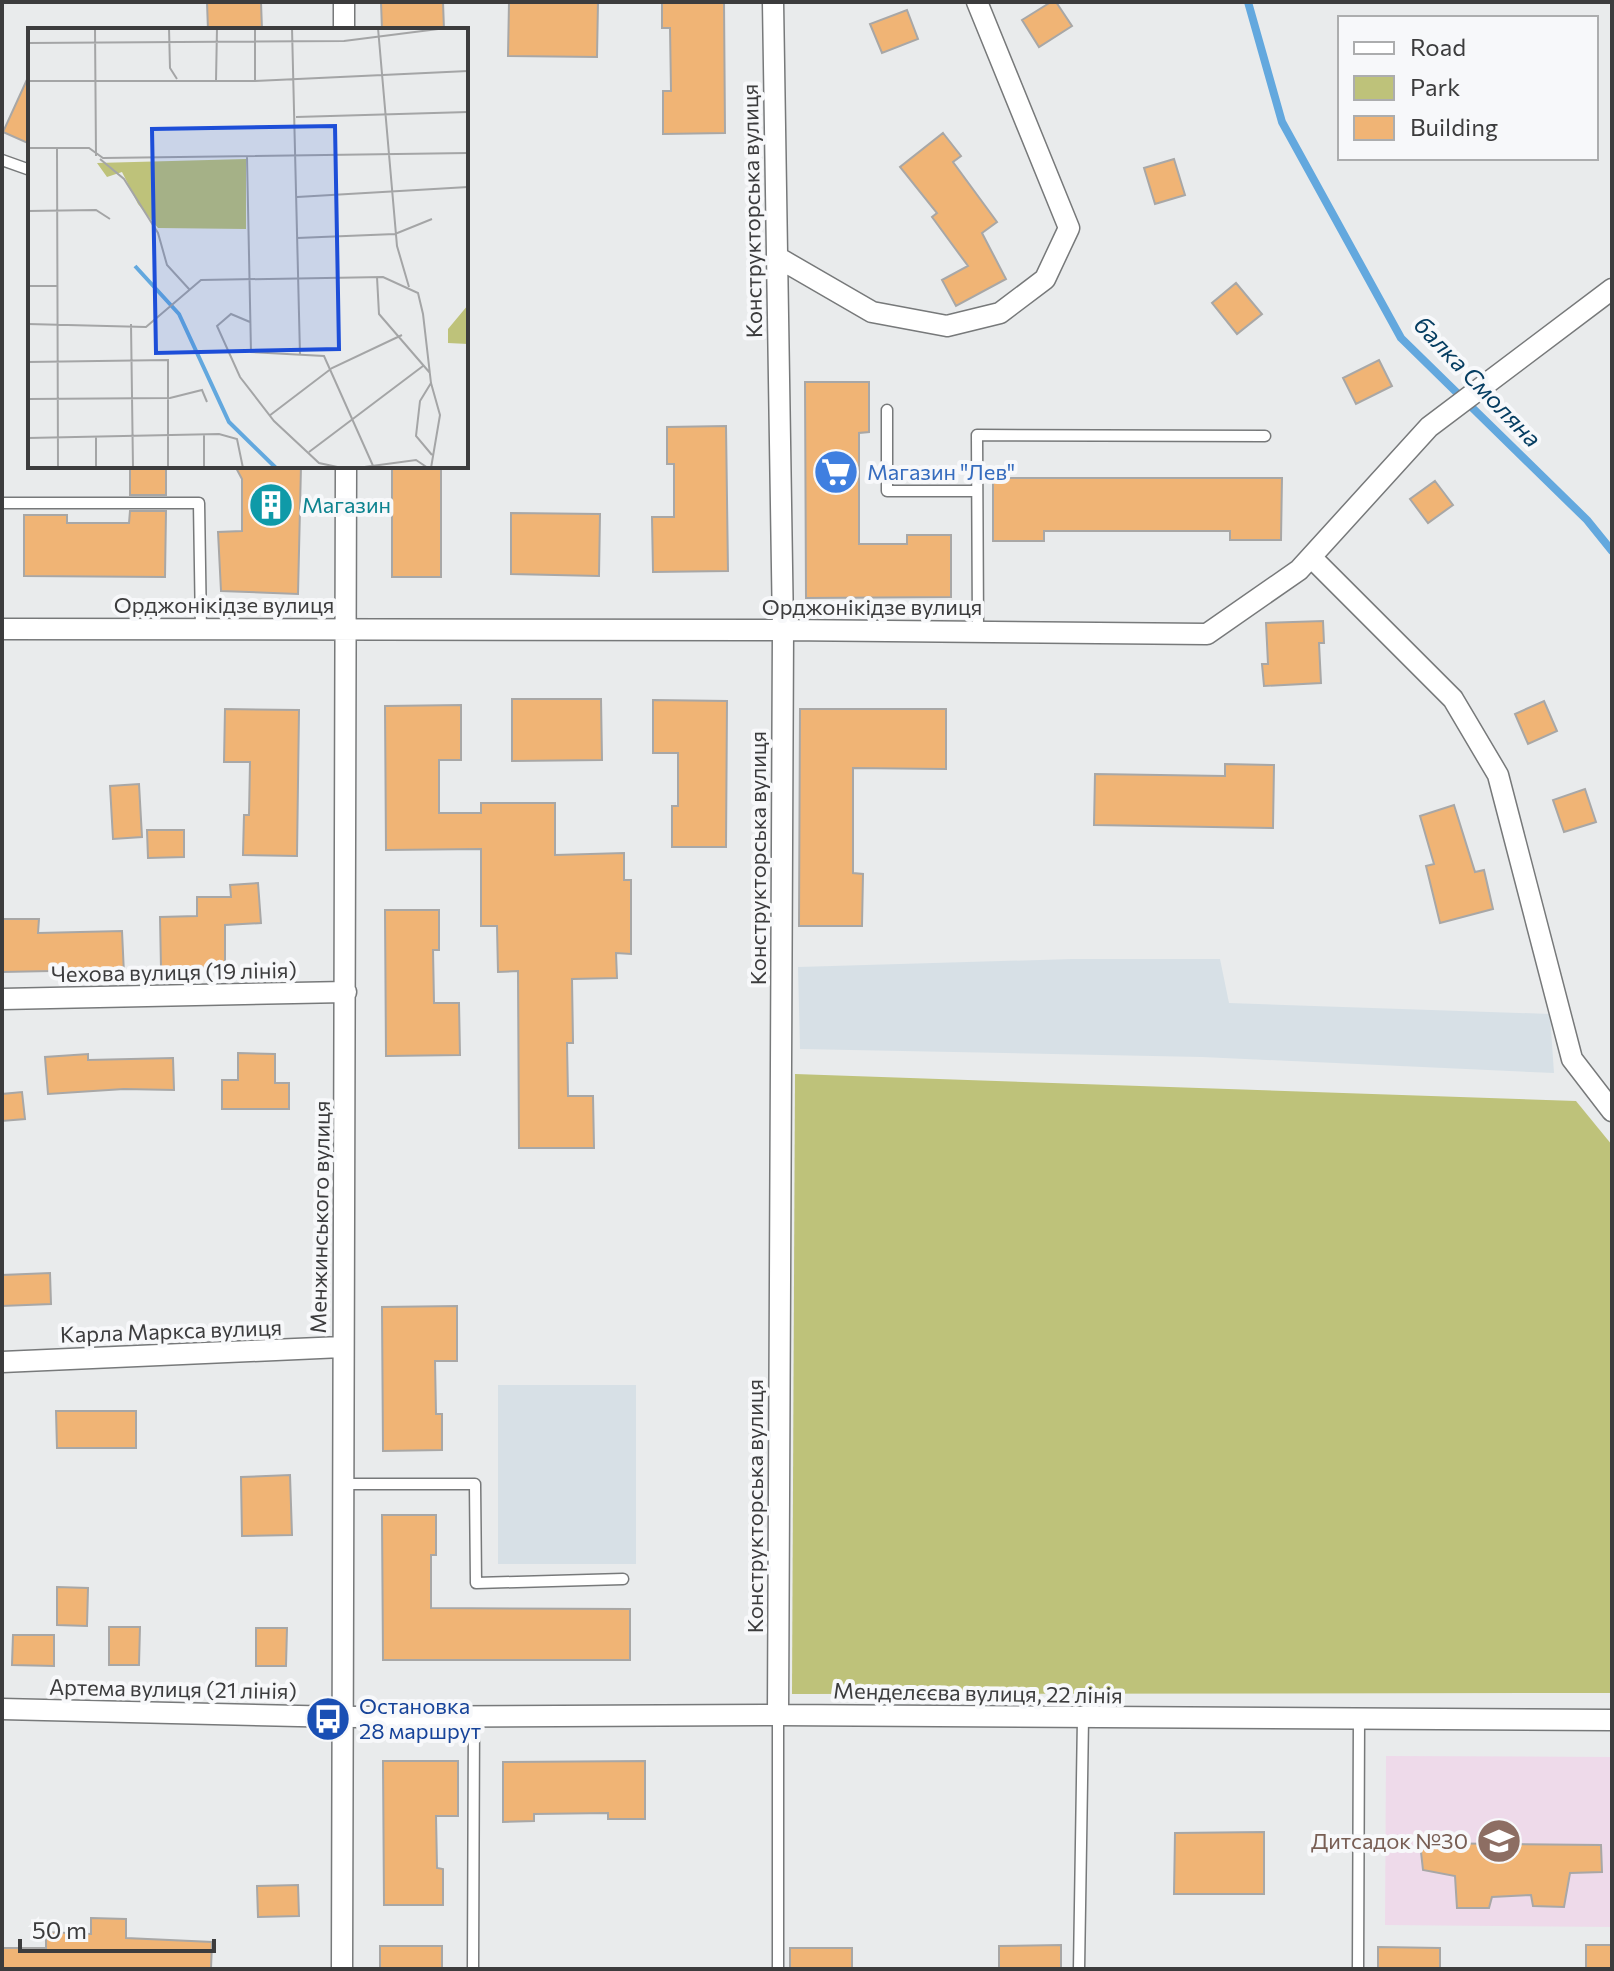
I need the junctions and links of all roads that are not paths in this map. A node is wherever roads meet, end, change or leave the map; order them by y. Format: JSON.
{"nodes":[{"id":1,"x":344,"y":2,"type":"edge"},
{"id":2,"x":773,"y":2,"type":"edge"},
{"id":3,"x":977,"y":2,"type":"edge"},
{"id":4,"x":344,"y":28,"type":"edge"},
{"id":5,"x":2,"y":160,"type":"edge"},
{"id":6,"x":28,"y":169,"type":"edge"},
{"id":7,"x":777,"y":257,"type":"junction"},
{"id":8,"x":1612,"y":289,"type":"edge"},
{"id":9,"x":887,"y":410,"type":"dead end"},
{"id":10,"x":1265,"y":436,"type":"dead end"},
{"id":11,"x":346,"y":468,"type":"edge"},
{"id":12,"x":977,"y":491,"type":"junction"},
{"id":13,"x":2,"y":503,"type":"edge"},
{"id":14,"x":1311,"y":557,"type":"junction"},
{"id":15,"x":2,"y":629,"type":"edge"},
{"id":16,"x":347,"y":629,"type":"junction"},
{"id":17,"x":201,"y":630,"type":"junction"},
{"id":18,"x":783,"y":630,"type":"junction"},
{"id":19,"x":978,"y":631,"type":"junction"},
{"id":20,"x":346,"y":992,"type":"junction"},
{"id":21,"x":2,"y":999,"type":"edge"},
{"id":22,"x":1612,"y":1111,"type":"edge"},
{"id":23,"x":342,"y":1347,"type":"junction"},
{"id":24,"x":2,"y":1362,"type":"edge"},
{"id":25,"x":343,"y":1484,"type":"junction"},
{"id":26,"x":623,"y":1579,"type":"dead end"},
{"id":27,"x":2,"y":1709,"type":"edge"},
{"id":28,"x":778,"y":1715,"type":"junction"},
{"id":29,"x":474,"y":1716,"type":"junction"},
{"id":30,"x":343,"y":1717,"type":"junction"},
{"id":31,"x":1083,"y":1718,"type":"junction"},
{"id":32,"x":1359,"y":1719,"type":"junction"},
{"id":33,"x":1612,"y":1720,"type":"edge"},
{"id":34,"x":342,"y":1969,"type":"edge"},
{"id":35,"x":473,"y":1969,"type":"edge"},
{"id":36,"x":778,"y":1969,"type":"edge"},
{"id":37,"x":1079,"y":1969,"type":"edge"},
{"id":38,"x":1358,"y":1969,"type":"edge"}],
"edges":[{"from":1,"to":4,"type":"street"},
{"from":2,"to":7,"type":"street","name":"Конструкторська вулиця"},
{"from":3,"to":7,"type":"street"},
{"from":5,"to":6,"type":"lane"},
{"from":7,"to":18,"type":"street","name":"Конструкторська вулиця"},
{"from":8,"to":14,"type":"street","name":"Орджонікідзе вулиця"},
{"from":9,"to":12,"type":"lane"},
{"from":10,"to":12,"type":"lane"},
{"from":11,"to":16,"type":"street","name":"Менжинського вулиця"},
{"from":12,"to":19,"type":"lane"},
{"from":13,"to":17,"type":"lane"},
{"from":14,"to":19,"type":"street","name":"Орджонікідзе вулиця"},
{"from":14,"to":22,"type":"street"},
{"from":15,"to":17,"type":"street","name":"Орджонікідзе вулиця"},
{"from":16,"to":17,"type":"street","name":"Орджонікідзе вулиця"},
{"from":16,"to":18,"type":"street","name":"Орджонікідзе вулиця"},
{"from":16,"to":20,"type":"street","name":"Менжинського вулиця"},
{"from":18,"to":19,"type":"street","name":"Орджонікідзе вулиця"},
{"from":18,"to":28,"type":"street","name":"Конструкторська вулиця"},
{"from":20,"to":21,"type":"street","name":"Чехова вулиця (19 лiнiя)"},
{"from":20,"to":23,"type":"street","name":"Менжинського вулиця"},
{"from":23,"to":24,"type":"street","name":"Карла Маркса вулиця"},
{"from":23,"to":25,"type":"street","name":"Менжинського вулиця"},
{"from":25,"to":26,"type":"lane"},
{"from":25,"to":30,"type":"street","name":"Менжинського вулиця"},
{"from":27,"to":30,"type":"street","name":"Артема вулиця (21 лiнiя)"},
{"from":28,"to":29,"type":"street","name":"Менделєєва вулиця, 22 лінія"},
{"from":28,"to":31,"type":"street","name":"Менделєєва вулиця, 22 лінія"},
{"from":28,"to":36,"type":"lane"},
{"from":29,"to":30,"type":"street","name":"Менделєєва вулиця, 22 лінія"},
{"from":29,"to":35,"type":"lane"},
{"from":30,"to":34,"type":"street","name":"Менжинського вулиця"},
{"from":31,"to":32,"type":"street","name":"Менделєєва вулиця, 22 лінія"},
{"from":31,"to":37,"type":"lane"},
{"from":32,"to":33,"type":"street","name":"Менделєєва вулиця, 22 лінія"},
{"from":32,"to":38,"type":"lane"}]}
